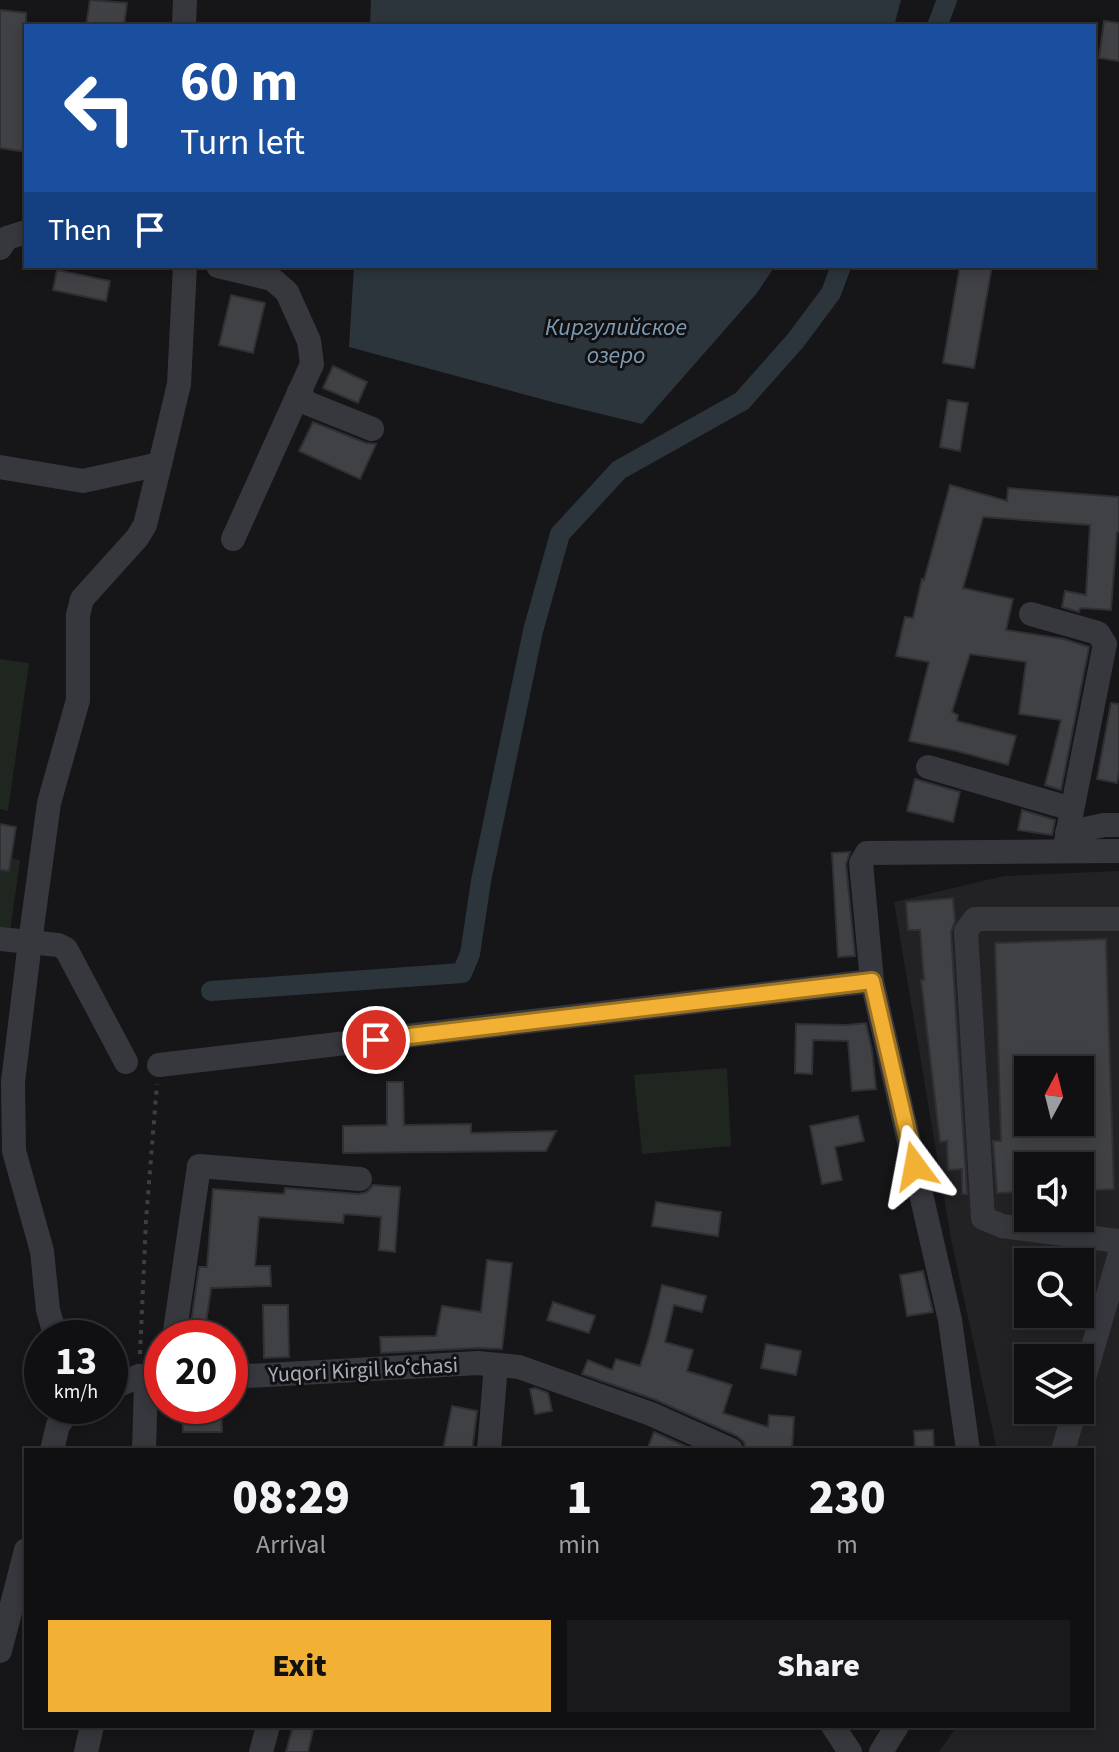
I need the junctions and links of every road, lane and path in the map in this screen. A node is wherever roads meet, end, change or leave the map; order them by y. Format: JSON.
{"nodes":[{"id":1,"x":185,"y":0,"type":"edge"},
{"id":2,"x":184,"y":24,"type":"edge"},
{"id":3,"x":24,"y":233,"type":"edge"},
{"id":4,"x":0,"y":248,"type":"edge"},
{"id":5,"x":185,"y":268,"type":"edge"},
{"id":6,"x":226,"y":268,"type":"edge"},
{"id":7,"x":299,"y":392,"type":"junction"},
{"id":8,"x":372,"y":429,"type":"dead end"},
{"id":9,"x":160,"y":464,"type":"junction"},
{"id":10,"x":0,"y":467,"type":"edge"},
{"id":11,"x":233,"y":539,"type":"dead end"},
{"id":12,"x":1031,"y":614,"type":"dead end"},
{"id":13,"x":928,"y":767,"type":"dead end"},
{"id":14,"x":1119,"y":825,"type":"edge"},
{"id":15,"x":1068,"y":831,"type":"junction"},
{"id":16,"x":1119,"y":851,"type":"edge"},
{"id":17,"x":1119,"y":919,"type":"edge"},
{"id":18,"x":0,"y":939,"type":"edge"},
{"id":19,"x":30,"y":942,"type":"junction"},
{"id":20,"x":872,"y":981,"type":"junction"},
{"id":21,"x":126,"y":1062,"type":"dead end"},
{"id":22,"x":159,"y":1065,"type":"joint"},
{"id":23,"x":360,"y":1179,"type":"dead end"},
{"id":24,"x":1119,"y":1241,"type":"edge"},
{"id":25,"x":1119,"y":1257,"type":"edge"},
{"id":26,"x":51,"y":1320,"type":"edge"},
{"id":27,"x":148,"y":1320,"type":"edge"},
{"id":28,"x":177,"y":1320,"type":"edge"},
{"id":29,"x":1094,"y":1344,"type":"edge"},
{"id":30,"x":496,"y":1365,"type":"junction"},
{"id":31,"x":248,"y":1376,"type":"edge"},
{"id":32,"x":59,"y":1424,"type":"edge"},
{"id":33,"x":146,"y":1424,"type":"edge"},
{"id":34,"x":1071,"y":1424,"type":"edge"},
{"id":35,"x":52,"y":1448,"type":"edge"},
{"id":36,"x":144,"y":1448,"type":"edge"},
{"id":37,"x":489,"y":1448,"type":"edge"},
{"id":38,"x":727,"y":1448,"type":"edge"},
{"id":39,"x":968,"y":1448,"type":"edge"},
{"id":40,"x":1064,"y":1448,"type":"edge"},
{"id":41,"x":24,"y":1558,"type":"edge"},
{"id":42,"x":0,"y":1651,"type":"edge"},
{"id":43,"x":92,"y":1728,"type":"edge"},
{"id":44,"x":267,"y":1728,"type":"edge"},
{"id":45,"x":834,"y":1728,"type":"edge"},
{"id":46,"x":896,"y":1728,"type":"edge"},
{"id":47,"x":86,"y":1752,"type":"edge"},
{"id":48,"x":261,"y":1752,"type":"edge"},
{"id":49,"x":850,"y":1752,"type":"edge"},
{"id":50,"x":881,"y":1752,"type":"edge"}],
"edges":[{"from":1,"to":2,"type":"street"},
{"from":3,"to":4,"type":"street"},
{"from":5,"to":9,"type":"street"},
{"from":6,"to":7,"type":"street"},
{"from":7,"to":8,"type":"street"},
{"from":7,"to":11,"type":"street"},
{"from":9,"to":10,"type":"street"},
{"from":9,"to":19,"type":"street"},
{"from":12,"to":15,"type":"street"},
{"from":13,"to":15,"type":"street"},
{"from":14,"to":15,"type":"street"},
{"from":15,"to":16,"type":"street"},
{"from":15,"to":20,"type":"street"},
{"from":17,"to":24,"type":"street"},
{"from":18,"to":19,"type":"street"},
{"from":19,"to":21,"type":"street"},
{"from":19,"to":26,"type":"street"},
{"from":20,"to":22,"type":"street"},
{"from":20,"to":39,"type":"street"},
{"from":22,"to":27,"type":"path"},
{"from":23,"to":28,"type":"street"},
{"from":25,"to":29,"type":"street"},
{"from":30,"to":31,"type":"street","name":"Yuqori Kirgil koʻchasi"},
{"from":30,"to":37,"type":"street"},
{"from":30,"to":38,"type":"street","name":"Yuqori Kirgil koʻchasi"},
{"from":32,"to":35,"type":"street"},
{"from":33,"to":36,"type":"street"},
{"from":34,"to":40,"type":"street"},
{"from":41,"to":42,"type":"street"},
{"from":43,"to":47,"type":"street"},
{"from":44,"to":48,"type":"street"},
{"from":45,"to":49,"type":"street"},
{"from":46,"to":50,"type":"street"}]}
